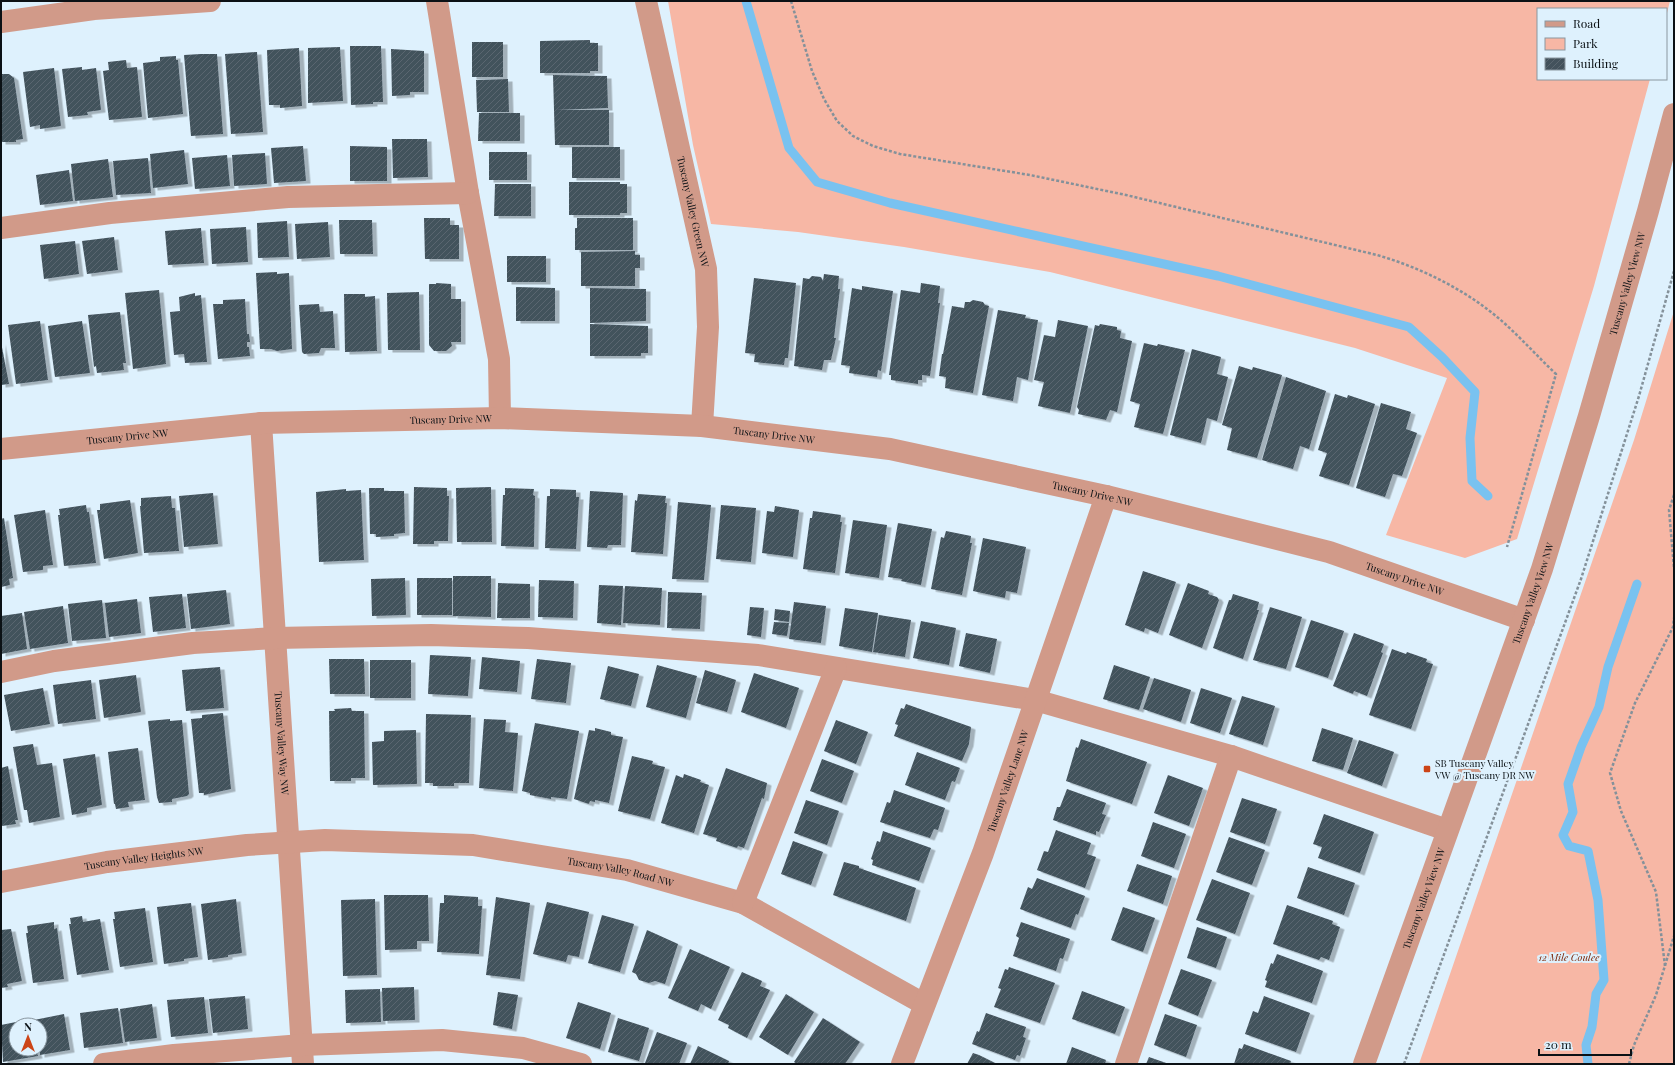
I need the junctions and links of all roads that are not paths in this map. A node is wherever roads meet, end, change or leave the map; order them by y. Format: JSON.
{"nodes":[{"id":1,"x":210,"y":1,"type":"edge"},
{"id":2,"x":437,"y":1,"type":"edge"},
{"id":3,"x":646,"y":1,"type":"edge"},
{"id":4,"x":1,"y":22,"type":"edge"},
{"id":5,"x":1674,"y":114,"type":"edge"},
{"id":6,"x":468,"y":193,"type":"junction"},
{"id":7,"x":1,"y":228,"type":"edge"},
{"id":8,"x":500,"y":418,"type":"junction"},
{"id":9,"x":261,"y":422,"type":"junction"},
{"id":10,"x":702,"y":426,"type":"junction"},
{"id":11,"x":1,"y":449,"type":"edge"},
{"id":12,"x":1106,"y":496,"type":"junction"},
{"id":13,"x":1524,"y":620,"type":"junction"},
{"id":14,"x":275,"y":638,"type":"junction"},
{"id":15,"x":836,"y":668,"type":"junction"},
{"id":16,"x":1,"y":672,"type":"edge"},
{"id":17,"x":1035,"y":700,"type":"junction"},
{"id":18,"x":1231,"y":756,"type":"junction"},
{"id":19,"x":1446,"y":830,"type":"junction"},
{"id":20,"x":289,"y":842,"type":"junction"},
{"id":21,"x":1,"y":882,"type":"edge"},
{"id":22,"x":743,"y":903,"type":"junction"},
{"id":23,"x":924,"y":1004,"type":"junction"},
{"id":24,"x":302,"y":1054,"type":"edge"},
{"id":25,"x":104,"y":1064,"type":"edge"},
{"id":26,"x":581,"y":1064,"type":"edge"},
{"id":27,"x":902,"y":1064,"type":"edge"},
{"id":28,"x":1126,"y":1064,"type":"edge"},
{"id":29,"x":1364,"y":1064,"type":"edge"}],
"edges":[{"from":1,"to":4,"type":"street"},
{"from":2,"to":6,"type":"street"},
{"from":3,"to":10,"type":"street","name":"Tuscany Valley Green NW"},
{"from":5,"to":13,"type":"street","name":"Tuscany Valley View NW"},
{"from":6,"to":7,"type":"street"},
{"from":6,"to":8,"type":"street"},
{"from":8,"to":9,"type":"street","name":"Tuscany Drive NW"},
{"from":8,"to":10,"type":"street","name":"Tuscany Drive NW"},
{"from":9,"to":11,"type":"street","name":"Tuscany Drive NW"},
{"from":9,"to":14,"type":"street","name":"Tuscany Valley Way NW"},
{"from":10,"to":12,"type":"street","name":"Tuscany Drive NW"},
{"from":12,"to":13,"type":"street","name":"Tuscany Drive NW"},
{"from":12,"to":17,"type":"street","name":"Tuscany Valley Lane NW"},
{"from":13,"to":19,"type":"street","name":"Tuscany Valley View NW"},
{"from":14,"to":15,"type":"street"},
{"from":14,"to":16,"type":"street"},
{"from":14,"to":20,"type":"street","name":"Tuscany Valley Way NW"},
{"from":15,"to":17,"type":"street"},
{"from":15,"to":22,"type":"street"},
{"from":17,"to":18,"type":"street"},
{"from":17,"to":23,"type":"street","name":"Tuscany Valley Lane NW"},
{"from":18,"to":19,"type":"street"},
{"from":18,"to":28,"type":"street"},
{"from":19,"to":29,"type":"street","name":"Tuscany Valley View NW"},
{"from":20,"to":21,"type":"street","name":"Tuscany Valley Heights NW"},
{"from":20,"to":22,"type":"street","name":"Tuscany Valley Road NW"},
{"from":20,"to":24,"type":"street","name":"Tuscany Valley Way NW"},
{"from":22,"to":23,"type":"street","name":"Tuscany Valley Road NW"},
{"from":23,"to":27,"type":"street","name":"Tuscany Valley Lane NW"},
{"from":24,"to":25,"type":"street"},
{"from":24,"to":26,"type":"street"}]}
